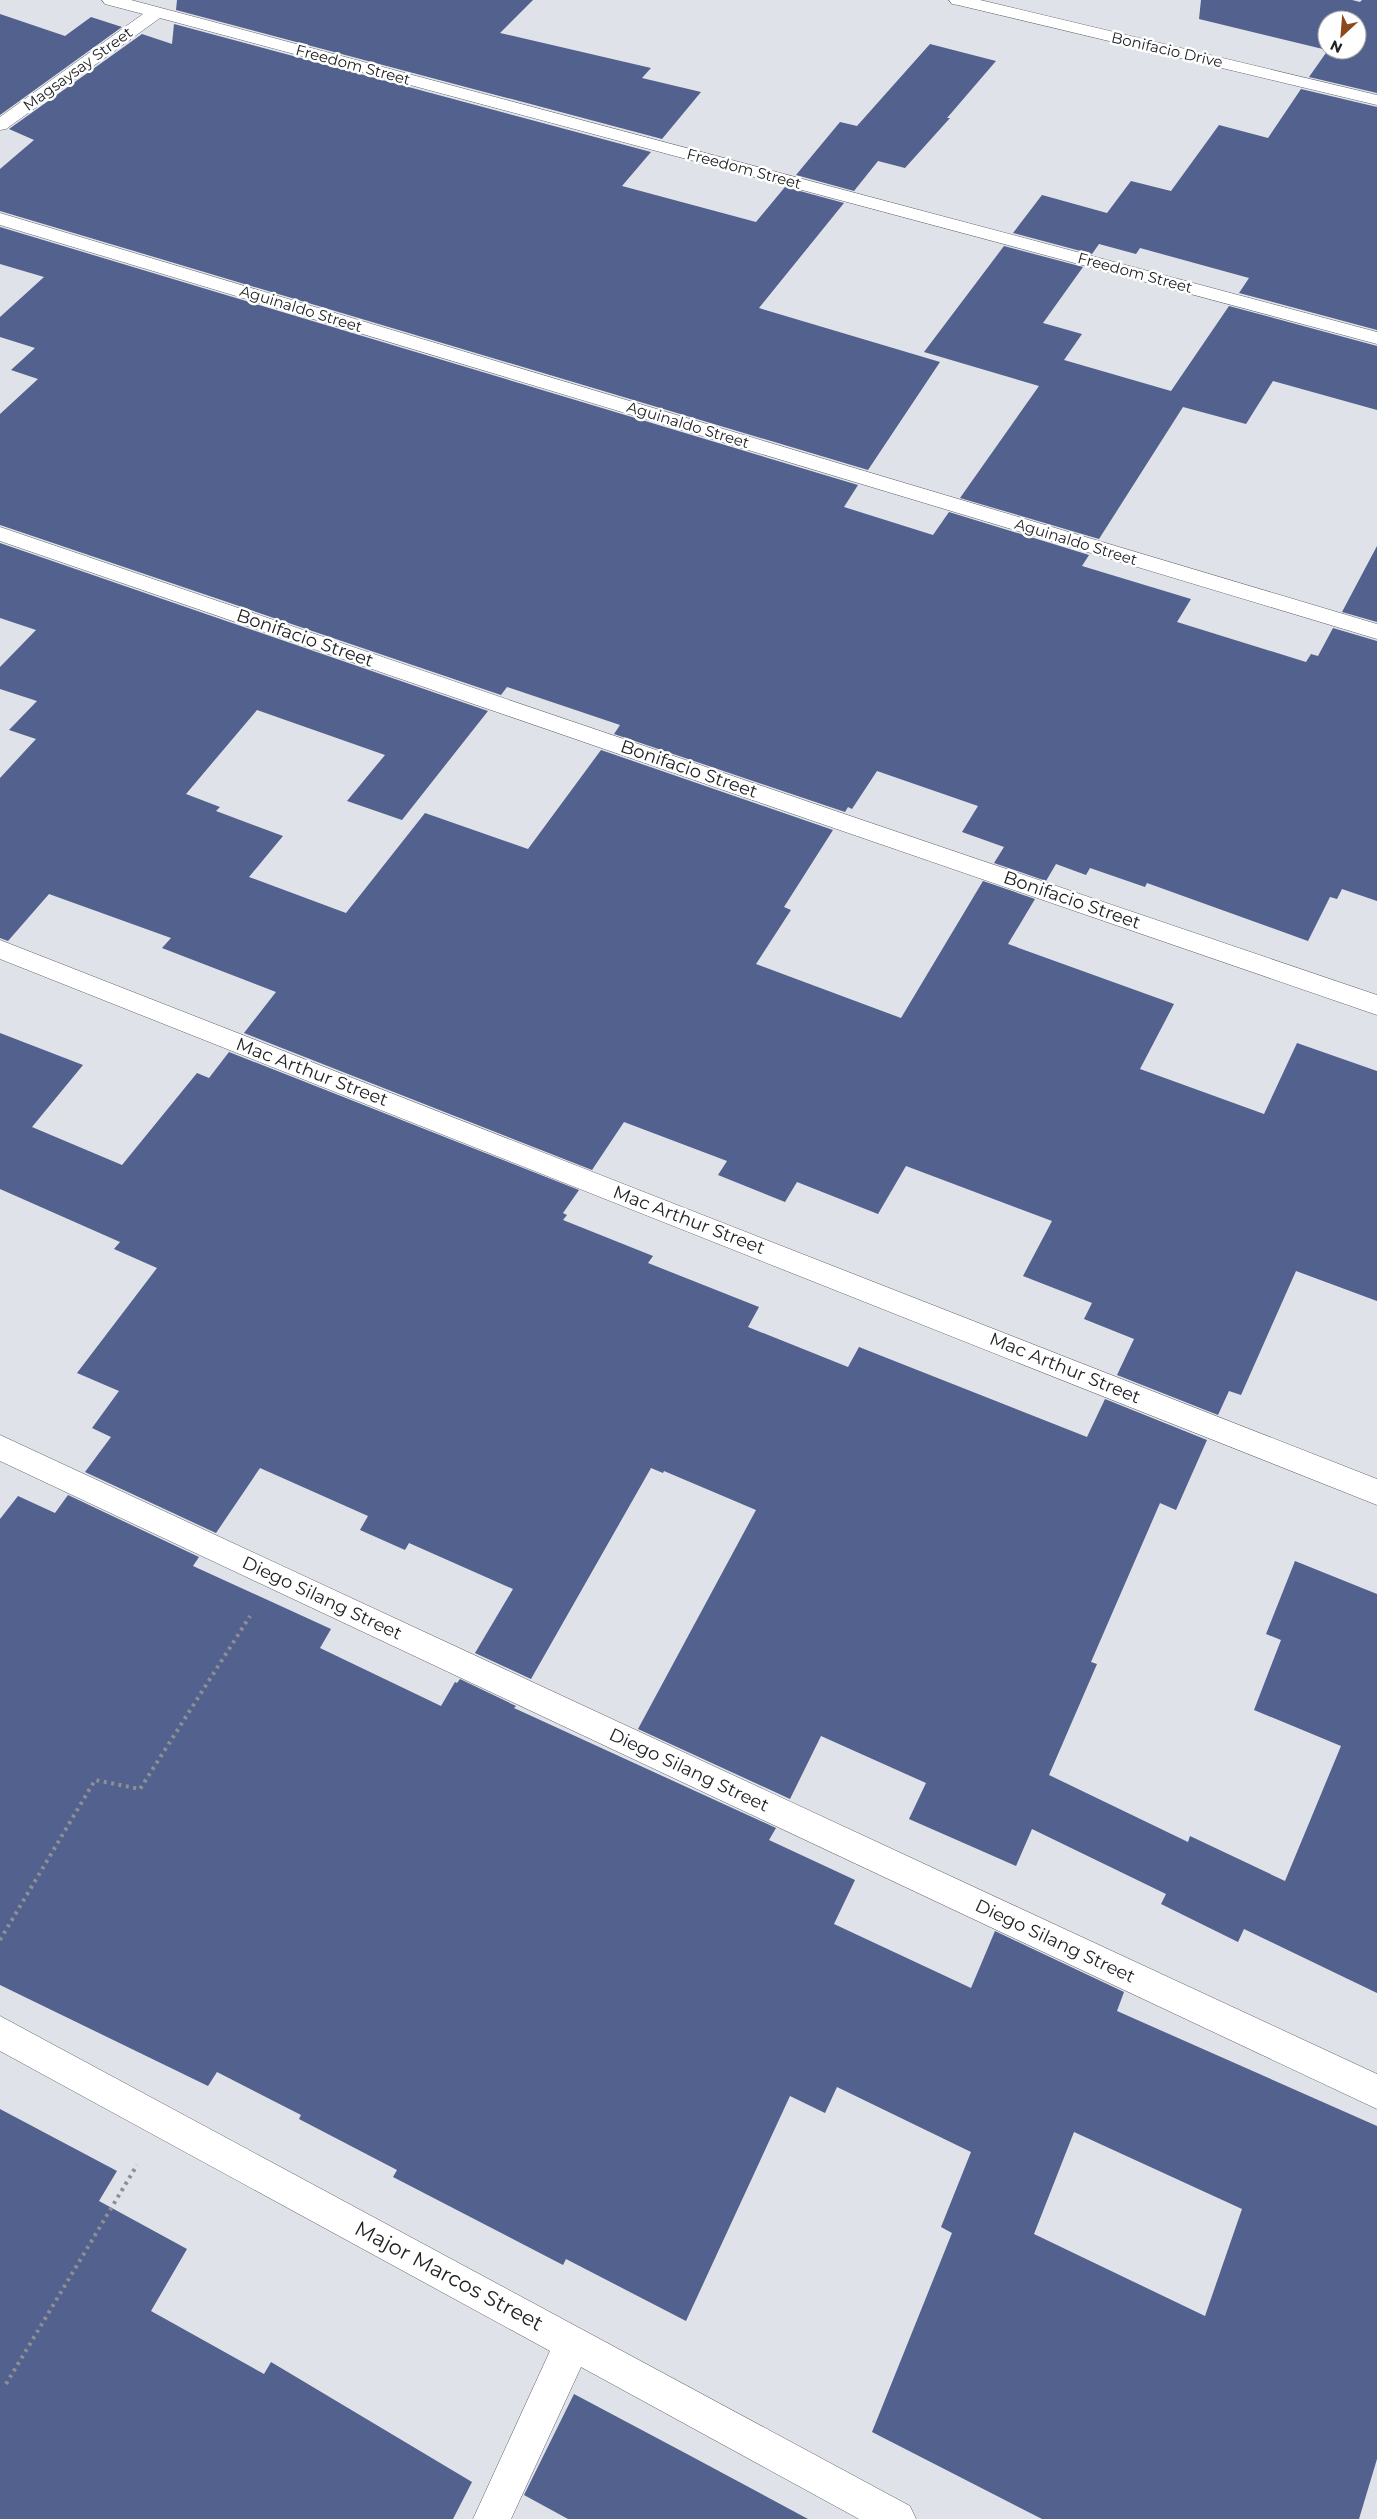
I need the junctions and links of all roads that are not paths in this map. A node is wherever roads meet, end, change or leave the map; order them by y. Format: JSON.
{"nodes":[{"id":1,"x":111,"y":0,"type":"edge"},
{"id":2,"x":958,"y":0,"type":"edge"},
{"id":3,"x":156,"y":13,"type":"junction"},
{"id":4,"x":1377,"y":100,"type":"edge"},
{"id":5,"x":0,"y":126,"type":"edge"},
{"id":6,"x":0,"y":219,"type":"edge"},
{"id":7,"x":1377,"y":338,"type":"edge"},
{"id":8,"x":0,"y":534,"type":"edge"},
{"id":9,"x":1377,"y":632,"type":"edge"},
{"id":10,"x":0,"y":949,"type":"edge"},
{"id":11,"x":1377,"y":1005,"type":"edge"},
{"id":12,"x":0,"y":1447,"type":"edge"},
{"id":13,"x":1377,"y":1492,"type":"edge"},
{"id":14,"x":0,"y":2033,"type":"edge"},
{"id":15,"x":1377,"y":2092,"type":"edge"},
{"id":16,"x":573,"y":2343,"type":"junction"},
{"id":17,"x":492,"y":2519,"type":"edge"},
{"id":18,"x":897,"y":2519,"type":"edge"}],
"edges":[{"from":1,"to":3,"type":"street","name":"Freedom Street"},
{"from":2,"to":4,"type":"street","name":"Bonifacio Drive"},
{"from":3,"to":5,"type":"street","name":"Magsaysay Street"},
{"from":3,"to":7,"type":"street","name":"Freedom Street"},
{"from":6,"to":9,"type":"street","name":"Aguinaldo Street"},
{"from":8,"to":11,"type":"street","name":"Bonifacio Street"},
{"from":10,"to":13,"type":"street","name":"Mac Arthur Street"},
{"from":12,"to":15,"type":"street","name":"Diego Silang Street"},
{"from":14,"to":16,"type":"street","name":"Major Marcos Street"},
{"from":16,"to":17,"type":"street"},
{"from":16,"to":18,"type":"street","name":"Major Marcos Street"}]}
